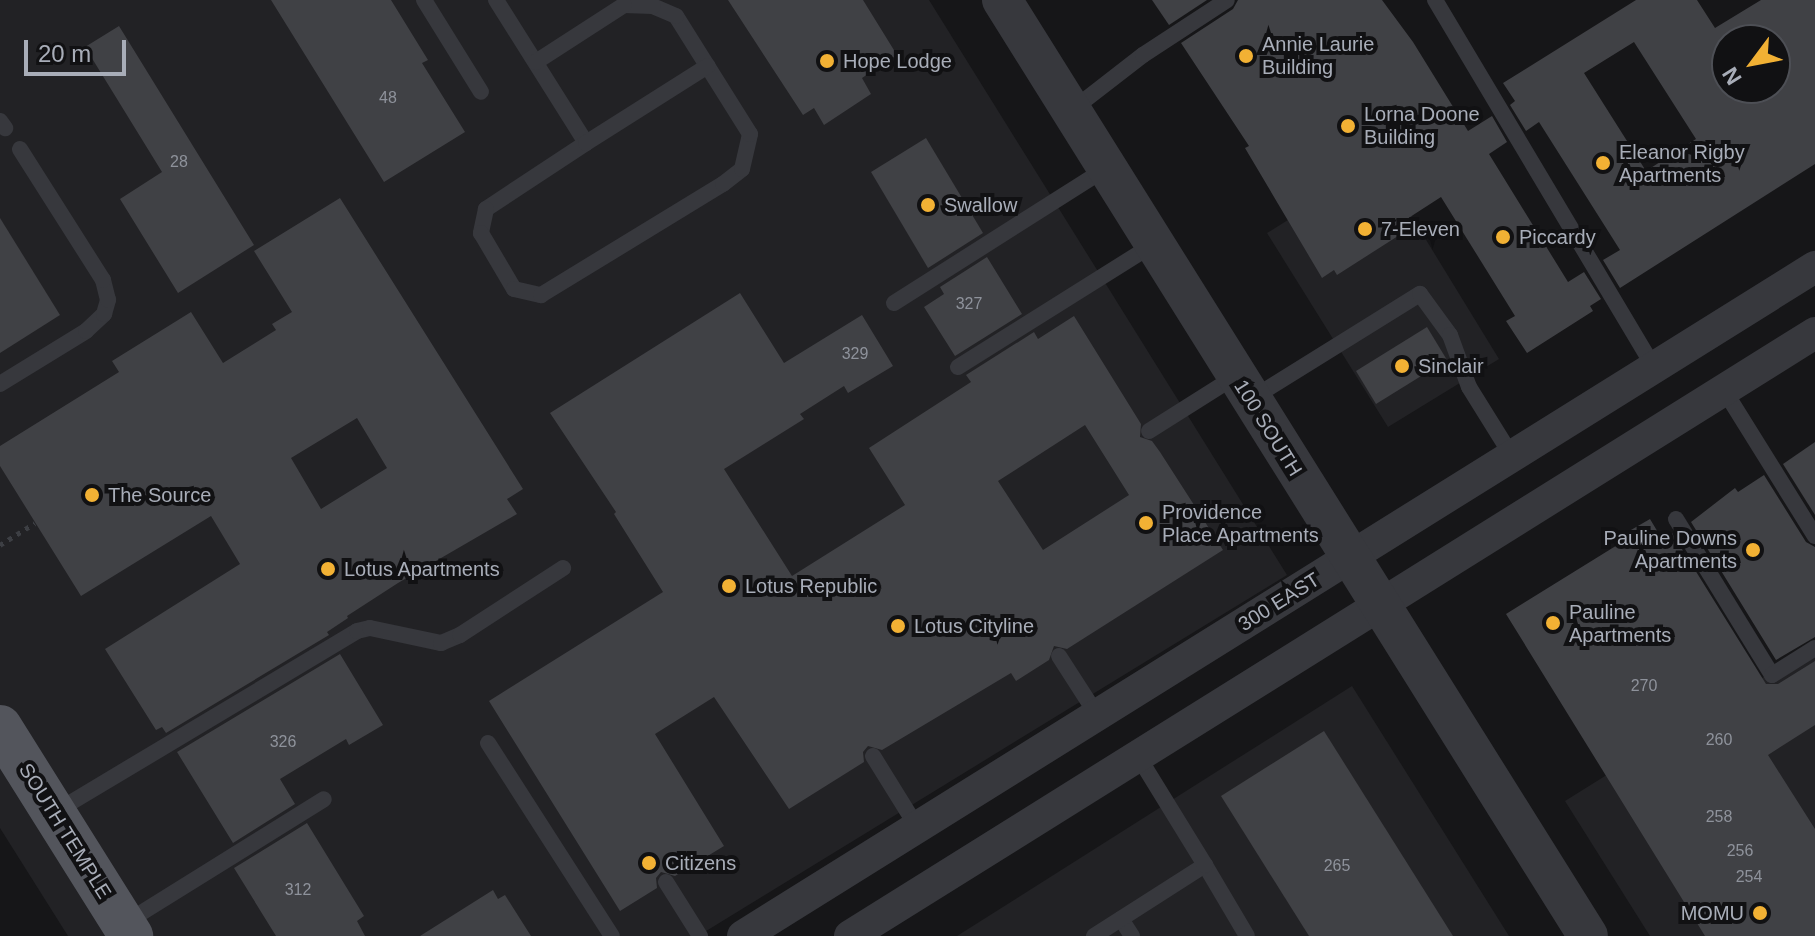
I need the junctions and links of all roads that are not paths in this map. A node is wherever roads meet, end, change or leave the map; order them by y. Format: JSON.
{"nodes":[{"id":1,"x":424,"y":0,"type":"edge"},
{"id":2,"x":496,"y":0,"type":"edge"},
{"id":3,"x":1002,"y":0,"type":"edge"},
{"id":4,"x":1227,"y":0,"type":"edge"},
{"id":5,"x":1435,"y":0,"type":"edge"},
{"id":6,"x":536,"y":62,"type":"junction"},
{"id":7,"x":708,"y":66,"type":"junction"},
{"id":8,"x":481,"y":92,"type":"dead end"},
{"id":9,"x":1071,"y":111,"type":"junction"},
{"id":10,"x":586,"y":143,"type":"junction"},
{"id":11,"x":20,"y":149,"type":"dead end"},
{"id":12,"x":1107,"y":168,"type":"junction"},
{"id":13,"x":1154,"y":244,"type":"junction"},
{"id":14,"x":1815,"y":267,"type":"edge"},
{"id":15,"x":894,"y":303,"type":"dead end"},
{"id":16,"x":1815,"y":333,"type":"edge"},
{"id":17,"x":958,"y":367,"type":"dead end"},
{"id":18,"x":1654,"y":367,"type":"junction"},
{"id":19,"x":0,"y":384,"type":"edge"},
{"id":20,"x":1243,"y":388,"type":"junction"},
{"id":21,"x":1724,"y":390,"type":"junction"},
{"id":22,"x":1149,"y":431,"type":"dead end"},
{"id":23,"x":1512,"y":456,"type":"junction"},
{"id":24,"x":1676,"y":519,"type":"dead end"},
{"id":25,"x":1815,"y":536,"type":"edge"},
{"id":26,"x":1349,"y":558,"type":"junction"},
{"id":27,"x":563,"y":568,"type":"dead end"},
{"id":28,"x":1379,"y":605,"type":"junction"},
{"id":29,"x":1815,"y":648,"type":"edge"},
{"id":30,"x":1059,"y":656,"type":"dead end"},
{"id":31,"x":1097,"y":715,"type":"junction"},
{"id":32,"x":0,"y":727,"type":"edge"},
{"id":33,"x":488,"y":743,"type":"dead end"},
{"id":34,"x":873,"y":756,"type":"dead end"},
{"id":35,"x":1138,"y":756,"type":"junction"},
{"id":36,"x":324,"y":799,"type":"dead end"},
{"id":37,"x":54,"y":813,"type":"junction"},
{"id":38,"x":917,"y":827,"type":"junction"},
{"id":39,"x":1205,"y":865,"type":"junction"},
{"id":40,"x":666,"y":882,"type":"dead end"},
{"id":41,"x":1121,"y":919,"type":"junction"},
{"id":42,"x":127,"y":930,"type":"edge"},
{"id":43,"x":612,"y":936,"type":"edge"},
{"id":44,"x":700,"y":936,"type":"edge"},
{"id":45,"x":743,"y":936,"type":"edge"},
{"id":46,"x":850,"y":936,"type":"edge"},
{"id":47,"x":1094,"y":936,"type":"edge"},
{"id":48,"x":1132,"y":936,"type":"edge"},
{"id":49,"x":1247,"y":936,"type":"edge"},
{"id":50,"x":1588,"y":936,"type":"edge"}],
"edges":[{"from":1,"to":8,"type":"lane"},
{"from":2,"to":6,"type":"lane"},
{"from":3,"to":9,"type":"street","name":"100 SOUTH"},
{"from":4,"to":9,"type":"lane"},
{"from":5,"to":18,"type":"lane"},
{"from":6,"to":7,"type":"lane"},
{"from":6,"to":10,"type":"lane"},
{"from":7,"to":10,"type":"lane"},
{"from":7,"to":10,"type":"lane"},
{"from":9,"to":12,"type":"street","name":"100 SOUTH"},
{"from":11,"to":19,"type":"lane"},
{"from":12,"to":13,"type":"street","name":"100 SOUTH"},
{"from":12,"to":15,"type":"lane"},
{"from":13,"to":17,"type":"lane"},
{"from":13,"to":20,"type":"street","name":"100 SOUTH"},
{"from":14,"to":18,"type":"street","name":"300 EAST"},
{"from":16,"to":21,"type":"street"},
{"from":18,"to":23,"type":"street","name":"300 EAST"},
{"from":20,"to":22,"type":"lane"},
{"from":20,"to":23,"type":"lane"},
{"from":20,"to":26,"type":"street","name":"100 SOUTH"},
{"from":21,"to":25,"type":"lane"},
{"from":21,"to":28,"type":"street"},
{"from":23,"to":26,"type":"street","name":"300 EAST"},
{"from":24,"to":29,"type":"lane"},
{"from":26,"to":28,"type":"street","name":"100 SOUTH"},
{"from":26,"to":31,"type":"street","name":"300 EAST"},
{"from":27,"to":37,"type":"lane"},
{"from":28,"to":35,"type":"street"},
{"from":28,"to":50,"type":"street","name":"100 SOUTH"},
{"from":30,"to":31,"type":"lane"},
{"from":31,"to":38,"type":"street","name":"300 EAST"},
{"from":32,"to":37,"type":"main road","name":"SOUTH TEMPLE"},
{"from":33,"to":43,"type":"lane"},
{"from":34,"to":38,"type":"lane"},
{"from":35,"to":39,"type":"lane"},
{"from":35,"to":46,"type":"street"},
{"from":36,"to":42,"type":"lane"},
{"from":37,"to":42,"type":"main road","name":"SOUTH TEMPLE"},
{"from":38,"to":45,"type":"street","name":"300 EAST"},
{"from":39,"to":41,"type":"lane"},
{"from":39,"to":49,"type":"lane"},
{"from":40,"to":44,"type":"lane"},
{"from":41,"to":47,"type":"lane"},
{"from":41,"to":48,"type":"lane"}]}
